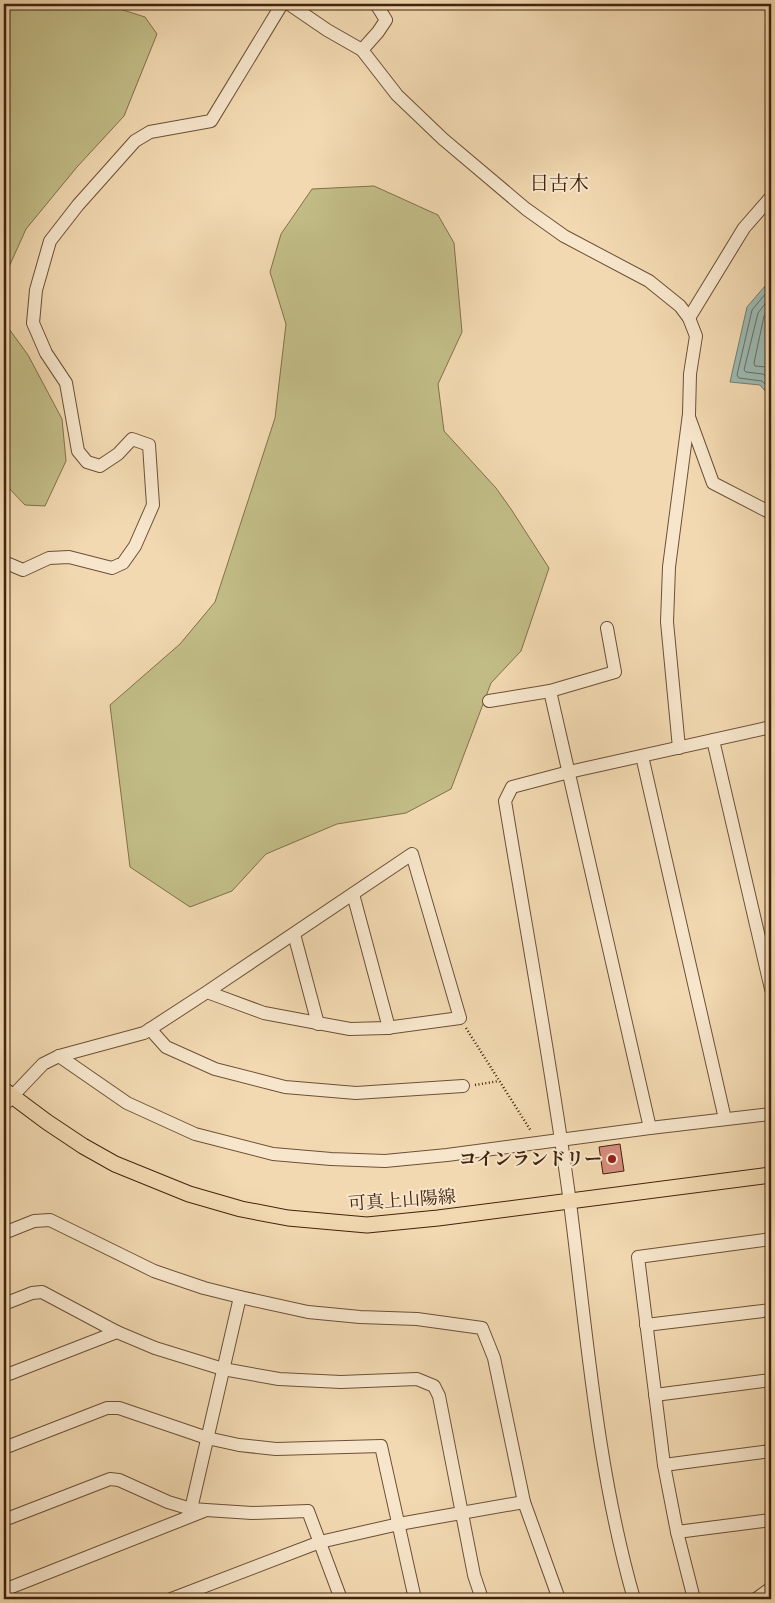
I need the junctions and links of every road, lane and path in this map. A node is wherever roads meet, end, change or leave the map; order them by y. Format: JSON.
{"nodes":[{"id":1,"x":282,"y":4,"type":"edge"},
{"id":2,"x":289,"y":4,"type":"edge"},
{"id":3,"x":376,"y":4,"type":"edge"},
{"id":4,"x":362,"y":50,"type":"junction"},
{"id":5,"x":771,"y":197,"type":"edge"},
{"id":6,"x":689,"y":318,"type":"junction"},
{"id":7,"x":689,"y":414,"type":"junction"},
{"id":8,"x":771,"y":513,"type":"edge"},
{"id":9,"x":4,"y":562,"type":"edge"},
{"id":10,"x":607,"y":628,"type":"dead end"},
{"id":11,"x":550,"y":691,"type":"junction"},
{"id":12,"x":489,"y":701,"type":"dead end"},
{"id":13,"x":771,"y":727,"type":"edge"},
{"id":14,"x":713,"y":740,"type":"junction"},
{"id":15,"x":679,"y":748,"type":"junction"},
{"id":16,"x":642,"y":756,"type":"junction"},
{"id":17,"x":569,"y":772,"type":"junction"},
{"id":18,"x":353,"y":894,"type":"junction"},
{"id":19,"x":294,"y":934,"type":"junction"},
{"id":20,"x":771,"y":989,"type":"edge"},
{"id":21,"x":208,"y":992,"type":"junction"},
{"id":22,"x":460,"y":1018,"type":"junction"},
{"id":23,"x":318,"y":1024,"type":"junction"},
{"id":24,"x":389,"y":1028,"type":"junction"},
{"id":25,"x":150,"y":1029,"type":"junction"},
{"id":26,"x":59,"y":1056,"type":"junction"},
{"id":27,"x":499,"y":1081,"type":"junction"},
{"id":28,"x":463,"y":1086,"type":"joint"},
{"id":29,"x":6,"y":1097,"type":"edge"},
{"id":30,"x":771,"y":1114,"type":"edge"},
{"id":31,"x":725,"y":1119,"type":"junction"},
{"id":32,"x":650,"y":1128,"type":"junction"},
{"id":33,"x":560,"y":1140,"type":"junction"},
{"id":34,"x":539,"y":1142,"type":"junction"},
{"id":35,"x":771,"y":1175,"type":"edge"},
{"id":36,"x":569,"y":1201,"type":"junction"},
{"id":37,"x":4,"y":1233,"type":"edge"},
{"id":38,"x":771,"y":1239,"type":"edge"},
{"id":39,"x":240,"y":1297,"type":"junction"},
{"id":40,"x":4,"y":1304,"type":"edge"},
{"id":41,"x":771,"y":1310,"type":"edge"},
{"id":42,"x":646,"y":1325,"type":"junction"},
{"id":43,"x":118,"y":1332,"type":"junction"},
{"id":44,"x":223,"y":1369,"type":"junction"},
{"id":45,"x":4,"y":1376,"type":"edge"},
{"id":46,"x":771,"y":1380,"type":"edge"},
{"id":47,"x":655,"y":1395,"type":"junction"},
{"id":48,"x":207,"y":1438,"type":"junction"},
{"id":49,"x":4,"y":1448,"type":"edge"},
{"id":50,"x":771,"y":1451,"type":"edge"},
{"id":51,"x":664,"y":1465,"type":"junction"},
{"id":52,"x":524,"y":1502,"type":"junction"},
{"id":53,"x":191,"y":1509,"type":"junction"},
{"id":54,"x":206,"y":1510,"type":"junction"},
{"id":55,"x":462,"y":1513,"type":"junction"},
{"id":56,"x":4,"y":1520,"type":"edge"},
{"id":57,"x":771,"y":1520,"type":"edge"},
{"id":58,"x":399,"y":1524,"type":"junction"},
{"id":59,"x":677,"y":1532,"type":"junction"},
{"id":60,"x":320,"y":1542,"type":"junction"},
{"id":61,"x":771,"y":1588,"type":"edge"},
{"id":62,"x":4,"y":1590,"type":"edge"},
{"id":63,"x":171,"y":1599,"type":"edge"},
{"id":64,"x":341,"y":1599,"type":"edge"},
{"id":65,"x":414,"y":1599,"type":"edge"},
{"id":66,"x":482,"y":1599,"type":"edge"},
{"id":67,"x":559,"y":1599,"type":"edge"},
{"id":68,"x":634,"y":1599,"type":"edge"},
{"id":69,"x":694,"y":1599,"type":"edge"},
{"id":70,"x":756,"y":1599,"type":"edge"}],
"edges":[{"from":1,"to":9,"type":"street"},
{"from":2,"to":4,"type":"street"},
{"from":3,"to":4,"type":"street"},
{"from":4,"to":6,"type":"street"},
{"from":5,"to":6,"type":"street"},
{"from":6,"to":7,"type":"street"},
{"from":7,"to":8,"type":"street"},
{"from":7,"to":15,"type":"street"},
{"from":10,"to":11,"type":"street"},
{"from":11,"to":12,"type":"street"},
{"from":11,"to":17,"type":"street"},
{"from":13,"to":14,"type":"street"},
{"from":14,"to":15,"type":"street"},
{"from":14,"to":20,"type":"street"},
{"from":15,"to":16,"type":"street"},
{"from":16,"to":17,"type":"street"},
{"from":16,"to":31,"type":"street"},
{"from":17,"to":32,"type":"street"},
{"from":17,"to":33,"type":"street"},
{"from":18,"to":19,"type":"street"},
{"from":18,"to":22,"type":"street"},
{"from":18,"to":24,"type":"street"},
{"from":19,"to":21,"type":"street"},
{"from":19,"to":23,"type":"street"},
{"from":21,"to":23,"type":"street"},
{"from":21,"to":25,"type":"street"},
{"from":22,"to":24,"type":"street"},
{"from":22,"to":27,"type":"path"},
{"from":23,"to":24,"type":"street"},
{"from":25,"to":26,"type":"street"},
{"from":25,"to":28,"type":"street"},
{"from":26,"to":29,"type":"street"},
{"from":26,"to":34,"type":"street"},
{"from":27,"to":28,"type":"path"},
{"from":27,"to":34,"type":"path"},
{"from":29,"to":36,"type":"main road","name":"可真上山陽線"},
{"from":30,"to":31,"type":"street"},
{"from":31,"to":32,"type":"street"},
{"from":32,"to":33,"type":"street"},
{"from":33,"to":34,"type":"street"},
{"from":33,"to":36,"type":"street"},
{"from":35,"to":36,"type":"main road","name":"可真上山陽線"},
{"from":36,"to":68,"type":"street"},
{"from":37,"to":39,"type":"street"},
{"from":38,"to":42,"type":"street"},
{"from":39,"to":44,"type":"street"},
{"from":39,"to":52,"type":"street"},
{"from":40,"to":43,"type":"street"},
{"from":41,"to":42,"type":"street"},
{"from":42,"to":47,"type":"street"},
{"from":43,"to":44,"type":"street"},
{"from":43,"to":45,"type":"street"},
{"from":44,"to":48,"type":"street"},
{"from":44,"to":55,"type":"street"},
{"from":46,"to":47,"type":"street"},
{"from":47,"to":51,"type":"street"},
{"from":48,"to":49,"type":"street"},
{"from":48,"to":53,"type":"street"},
{"from":48,"to":58,"type":"street"},
{"from":50,"to":51,"type":"street"},
{"from":51,"to":59,"type":"street"},
{"from":52,"to":55,"type":"street"},
{"from":52,"to":67,"type":"street"},
{"from":53,"to":54,"type":"street"},
{"from":53,"to":56,"type":"street"},
{"from":54,"to":60,"type":"street"},
{"from":54,"to":62,"type":"street"},
{"from":55,"to":58,"type":"street"},
{"from":55,"to":66,"type":"street"},
{"from":57,"to":59,"type":"street"},
{"from":58,"to":60,"type":"street"},
{"from":58,"to":65,"type":"street"},
{"from":59,"to":69,"type":"street"},
{"from":60,"to":63,"type":"street"},
{"from":60,"to":64,"type":"street"},
{"from":61,"to":70,"type":"street"}]}
